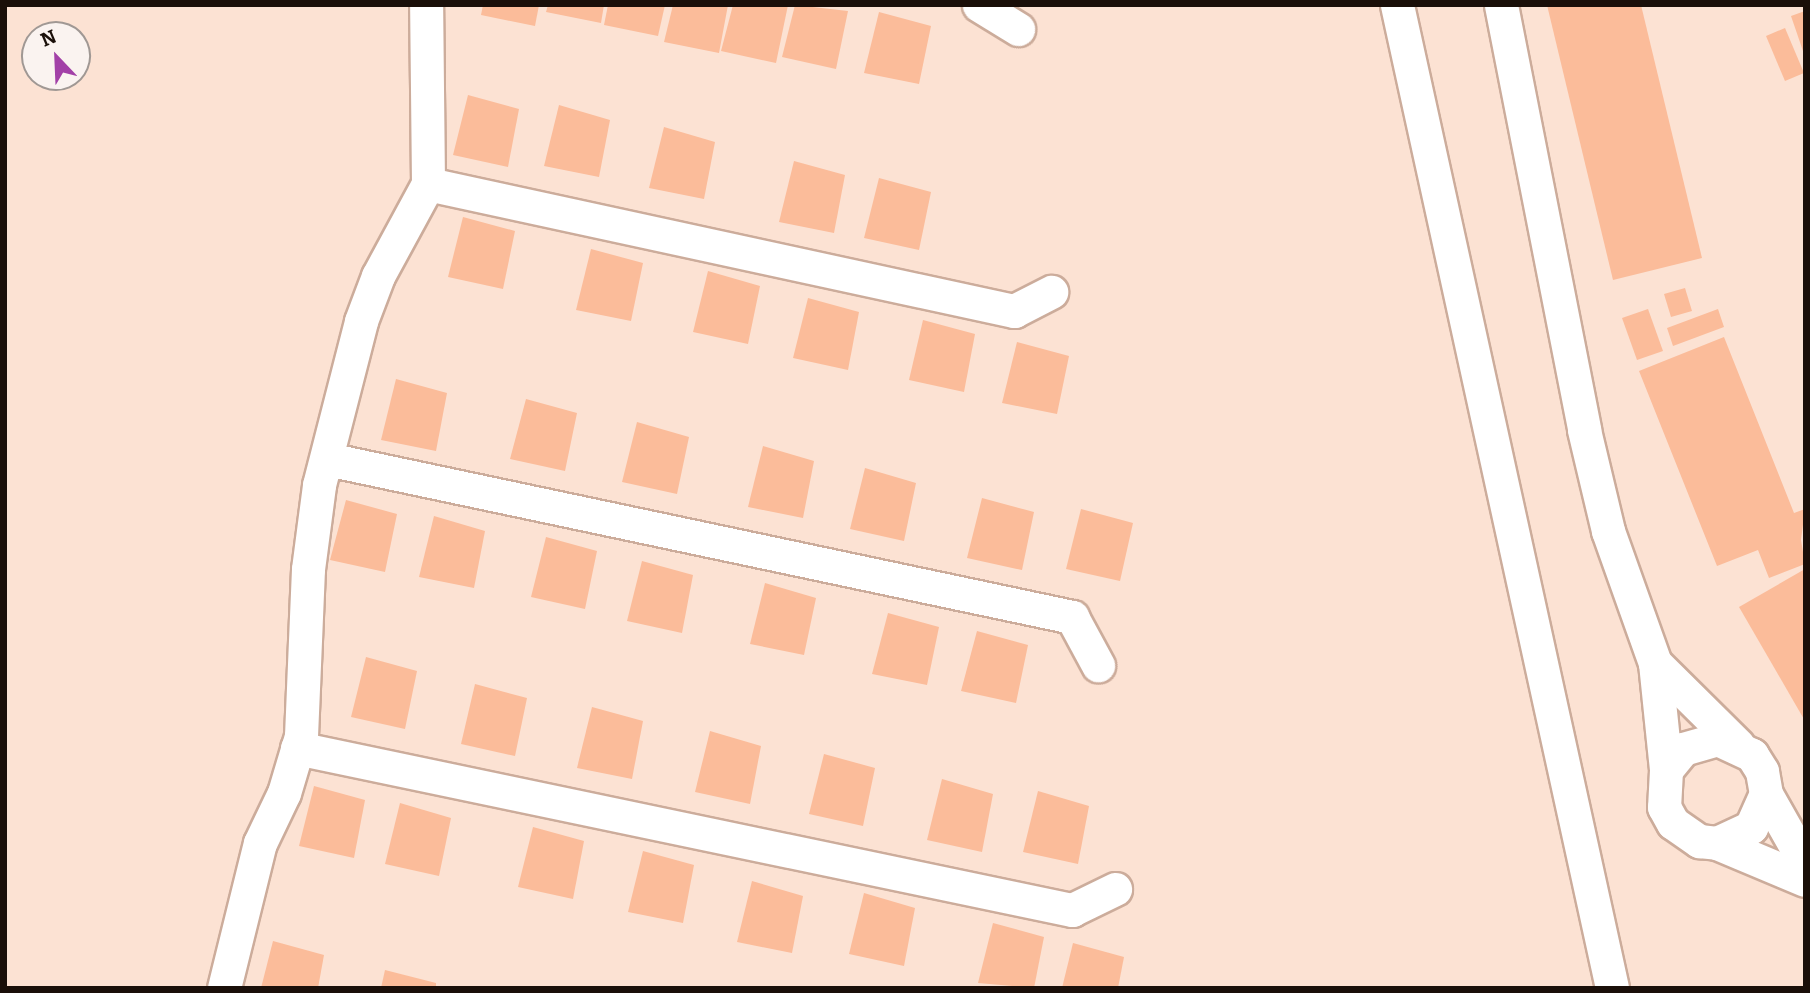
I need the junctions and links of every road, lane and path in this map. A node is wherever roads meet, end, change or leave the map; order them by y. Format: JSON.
{"nodes":[{"id":1,"x":426,"y":5,"type":"edge"},
{"id":2,"x":979,"y":5,"type":"edge"},
{"id":3,"x":1397,"y":5,"type":"edge"},
{"id":4,"x":1501,"y":5,"type":"edge"},
{"id":5,"x":1018,"y":29,"type":"dead end"},
{"id":6,"x":428,"y":184,"type":"junction"},
{"id":7,"x":1051,"y":292,"type":"dead end"},
{"id":8,"x":327,"y":459,"type":"junction"},
{"id":9,"x":1655,"y":663,"type":"junction"},
{"id":10,"x":1098,"y":664,"type":"dead end"},
{"id":11,"x":1738,"y":745,"type":"junction"},
{"id":12,"x":298,"y":748,"type":"junction"},
{"id":13,"x":1666,"y":770,"type":"junction"},
{"id":14,"x":1766,"y":794,"type":"junction"},
{"id":15,"x":1717,"y":843,"type":"junction"},
{"id":16,"x":1805,"y":863,"type":"edge"},
{"id":17,"x":1805,"y":880,"type":"edge"},
{"id":18,"x":1115,"y":890,"type":"dead end"},
{"id":19,"x":224,"y":988,"type":"edge"},
{"id":20,"x":1612,"y":988,"type":"edge"}],
"edges":[{"from":1,"to":6,"type":"street"},
{"from":2,"to":5,"type":"street"},
{"from":3,"to":20,"type":"street"},
{"from":4,"to":9,"type":"street"},
{"from":6,"to":7,"type":"street"},
{"from":6,"to":8,"type":"street"},
{"from":8,"to":10,"type":"street"},
{"from":8,"to":12,"type":"street"},
{"from":9,"to":11,"type":"street"},
{"from":9,"to":13,"type":"street"},
{"from":11,"to":13,"type":"street"},
{"from":11,"to":14,"type":"street"},
{"from":12,"to":18,"type":"street"},
{"from":12,"to":19,"type":"street"},
{"from":13,"to":15,"type":"street"},
{"from":14,"to":15,"type":"street"},
{"from":14,"to":16,"type":"street"},
{"from":15,"to":17,"type":"street"}]}
